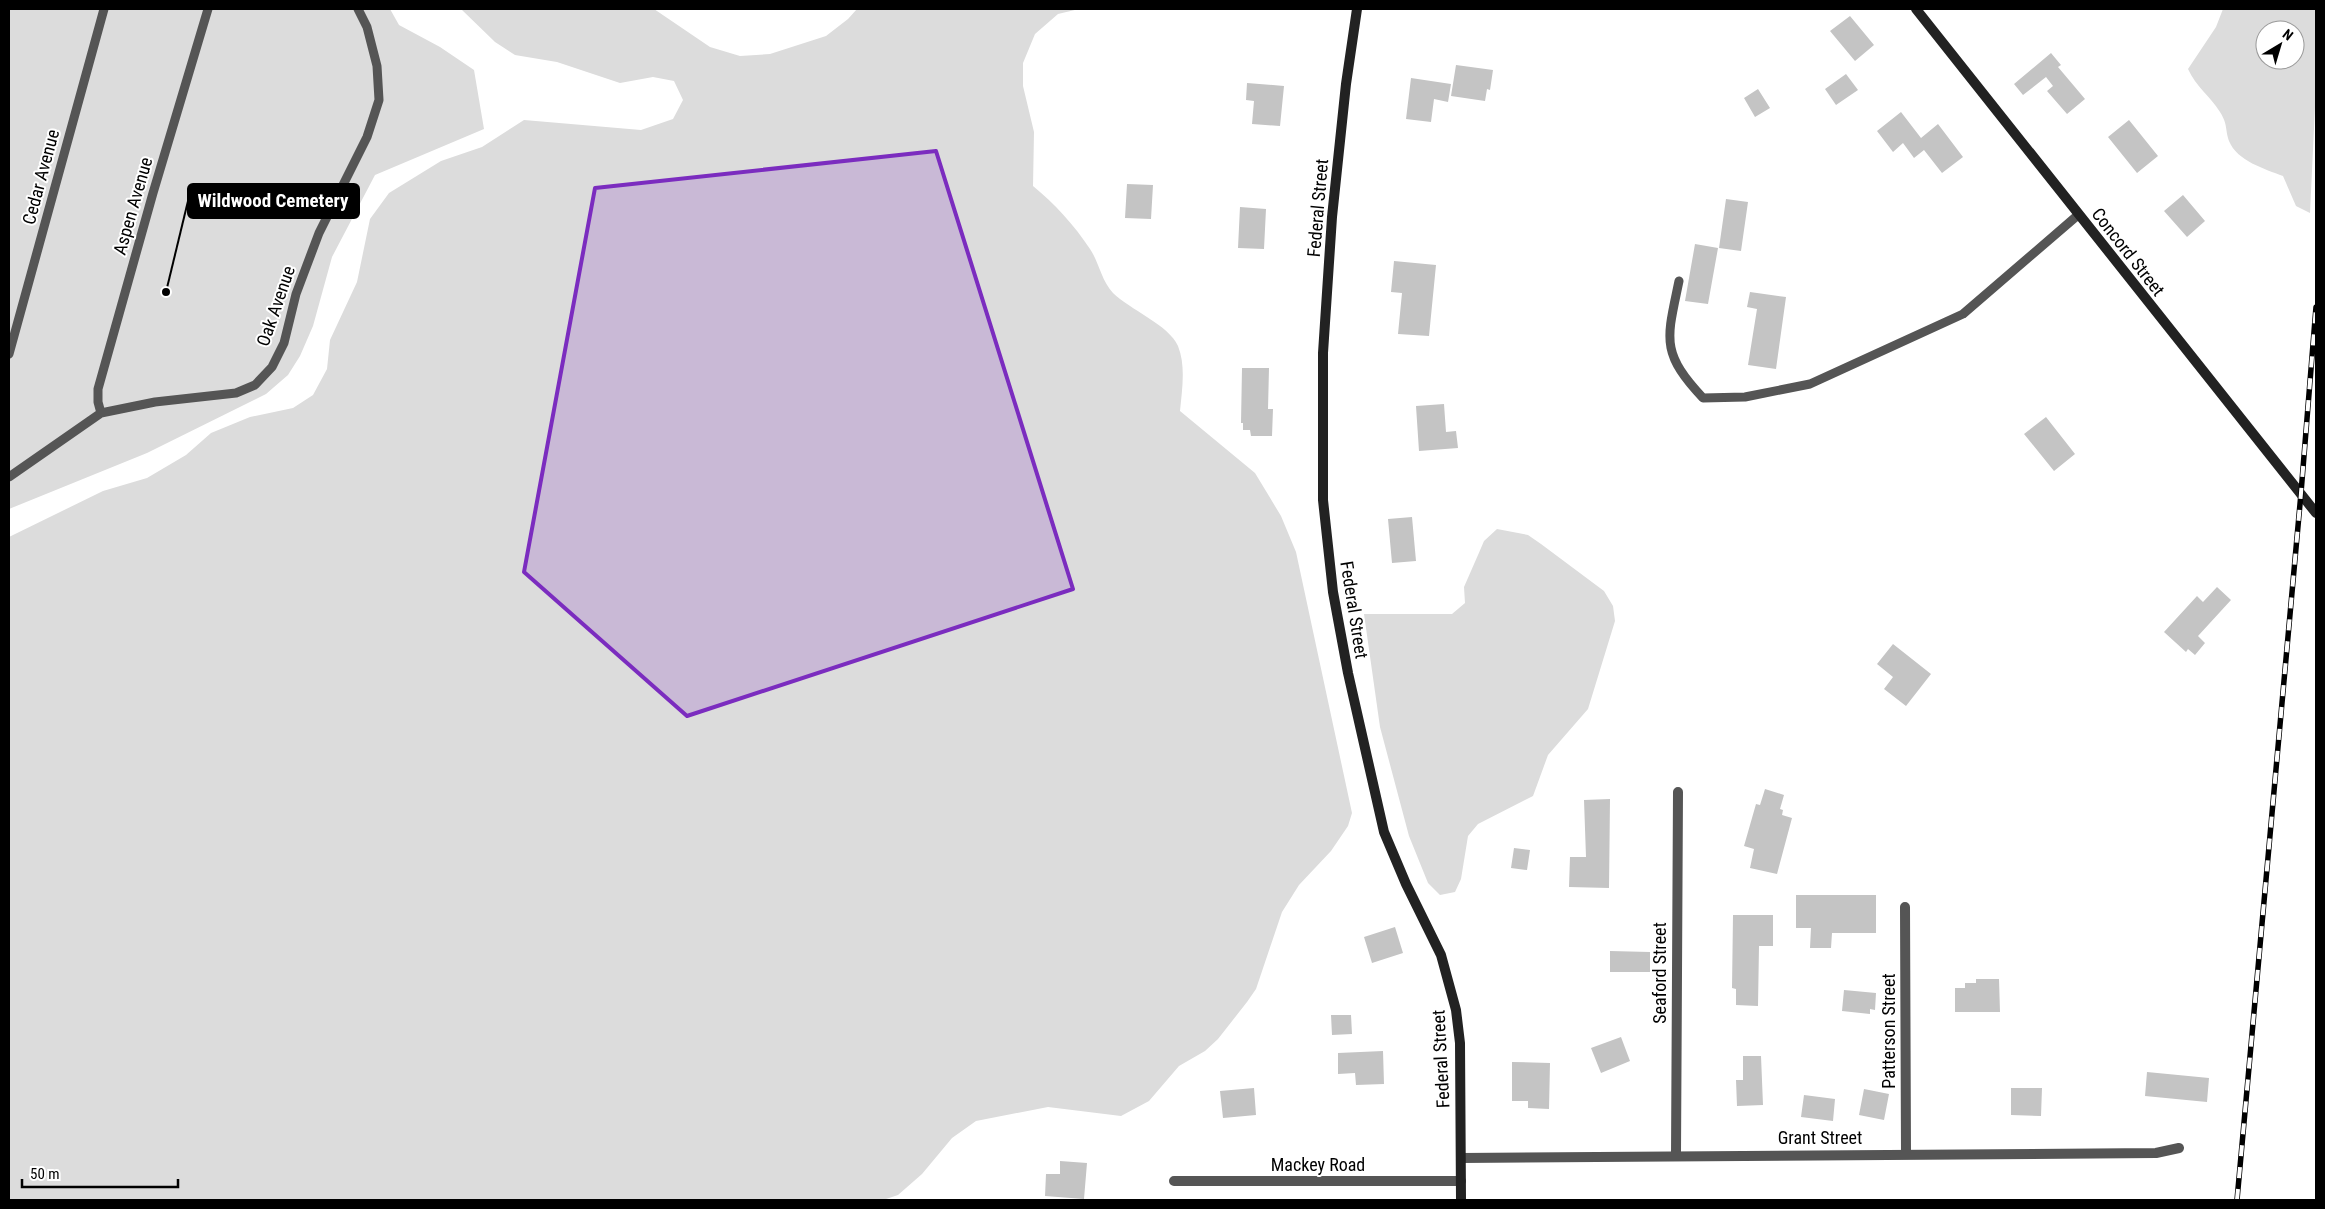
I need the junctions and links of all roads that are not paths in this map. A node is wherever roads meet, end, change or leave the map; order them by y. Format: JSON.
{"nodes":[{"id":1,"x":104,"y":9,"type":"edge"},
{"id":2,"x":208,"y":9,"type":"edge"},
{"id":3,"x":358,"y":9,"type":"edge"},
{"id":4,"x":1357,"y":9,"type":"edge"},
{"id":5,"x":1916,"y":9,"type":"edge"},
{"id":6,"x":2078,"y":215,"type":"junction"},
{"id":7,"x":1679,"y":281,"type":"dead end"},
{"id":8,"x":9,"y":354,"type":"edge"},
{"id":9,"x":101,"y":413,"type":"junction"},
{"id":10,"x":9,"y":477,"type":"edge"},
{"id":11,"x":2316,"y":513,"type":"edge"},
{"id":12,"x":1678,"y":792,"type":"dead end"},
{"id":13,"x":1905,"y":908,"type":"dead end"},
{"id":14,"x":2179,"y":1148,"type":"dead end"},
{"id":15,"x":1906,"y":1154,"type":"junction"},
{"id":16,"x":1676,"y":1155,"type":"junction"},
{"id":17,"x":1461,"y":1158,"type":"junction"},
{"id":18,"x":1174,"y":1181,"type":"dead end"},
{"id":19,"x":1461,"y":1181,"type":"junction"},
{"id":20,"x":1462,"y":1200,"type":"edge"}],
"edges":[{"from":1,"to":8,"type":"lane","name":"Cedar Avenue"},
{"from":2,"to":9,"type":"lane","name":"Aspen Avenue"},
{"from":3,"to":9,"type":"lane","name":"Oak Avenue"},
{"from":4,"to":17,"type":"street","name":"Federal Street"},
{"from":5,"to":6,"type":"street","name":"Concord Street"},
{"from":6,"to":7,"type":"lane"},
{"from":6,"to":11,"type":"street","name":"Concord Street"},
{"from":9,"to":10,"type":"lane","name":"Oak Avenue"},
{"from":12,"to":16,"type":"street","name":"Seaford Street"},
{"from":13,"to":15,"type":"street","name":"Patterson Street"},
{"from":14,"to":15,"type":"street","name":"Grant Street"},
{"from":15,"to":16,"type":"street","name":"Grant Street"},
{"from":16,"to":17,"type":"street","name":"Grant Street"},
{"from":17,"to":19,"type":"street","name":"Federal Street"},
{"from":18,"to":19,"type":"street","name":"Mackey Road"},
{"from":19,"to":20,"type":"street","name":"Federal Street"}]}
